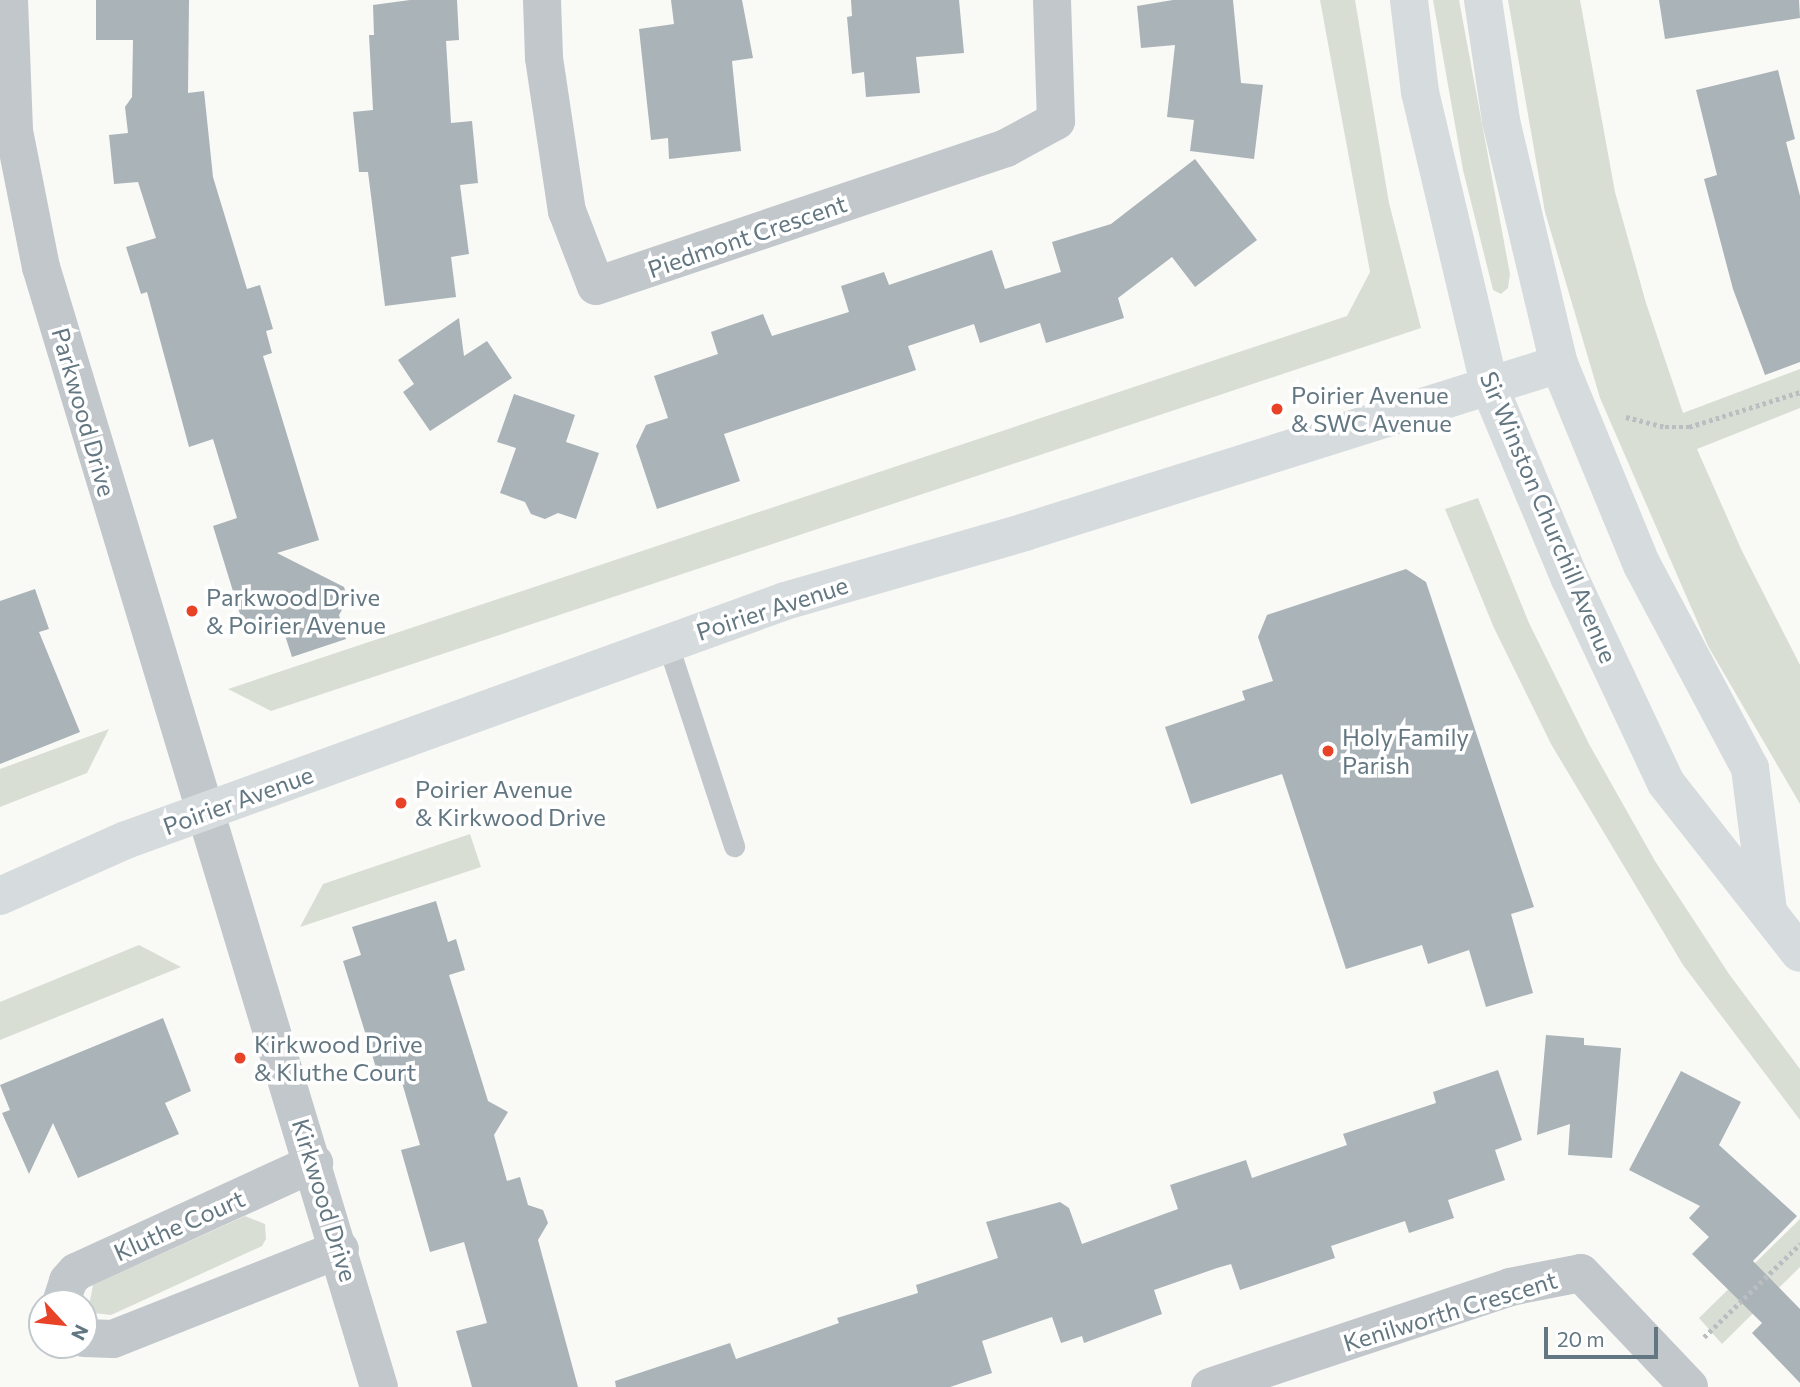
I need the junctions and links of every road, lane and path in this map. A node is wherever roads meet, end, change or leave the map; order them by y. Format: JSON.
{"nodes":[{"id":1,"x":9,"y":0,"type":"edge"},
{"id":2,"x":542,"y":0,"type":"edge"},
{"id":3,"x":1052,"y":0,"type":"edge"},
{"id":4,"x":1409,"y":0,"type":"edge"},
{"id":5,"x":1483,"y":0,"type":"edge"},
{"id":6,"x":5,"y":81,"type":"edge"},
{"id":7,"x":1559,"y":364,"type":"junction"},
{"id":8,"x":1490,"y":388,"type":"junction"},
{"id":9,"x":1800,"y":392,"type":"edge"},
{"id":10,"x":1626,"y":417,"type":"dead end"},
{"id":11,"x":667,"y":642,"type":"junction"},
{"id":12,"x":206,"y":814,"type":"junction"},
{"id":13,"x":734,"y":846,"type":"dead end"},
{"id":14,"x":0,"y":896,"type":"edge"},
{"id":15,"x":1768,"y":911,"type":"junction"},
{"id":16,"x":1800,"y":953,"type":"edge"},
{"id":17,"x":314,"y":1164,"type":"junction"},
{"id":18,"x":1800,"y":1244,"type":"edge"},
{"id":19,"x":340,"y":1249,"type":"junction"},
{"id":20,"x":65,"y":1289,"type":"edge"},
{"id":21,"x":1704,"y":1336,"type":"dead end"},
{"id":22,"x":98,"y":1338,"type":"edge"},
{"id":23,"x":380,"y":1387,"type":"edge"},
{"id":24,"x":1210,"y":1387,"type":"edge"},
{"id":25,"x":1689,"y":1387,"type":"edge"}],
"edges":[{"from":1,"to":6,"type":"street","name":"Parkwood Drive"},
{"from":2,"to":3,"type":"street","name":"Piedmont Crescent"},
{"from":4,"to":8,"type":"main road","name":"Sir Winston Churchill Avenue"},
{"from":5,"to":7,"type":"main road"},
{"from":6,"to":12,"type":"street","name":"Parkwood Drive"},
{"from":7,"to":8,"type":"main road","name":"Poirier Avenue"},
{"from":7,"to":15,"type":"main road"},
{"from":8,"to":11,"type":"main road","name":"Poirier Avenue"},
{"from":8,"to":15,"type":"main road","name":"Sir Winston Churchill Avenue"},
{"from":9,"to":10,"type":"path"},
{"from":11,"to":12,"type":"main road","name":"Poirier Avenue"},
{"from":11,"to":13,"type":"lane"},
{"from":12,"to":14,"type":"main road","name":"Poirier Avenue"},
{"from":12,"to":17,"type":"street","name":"Kirkwood Drive"},
{"from":15,"to":16,"type":"main road","name":"Sir Winston Churchill Avenue"},
{"from":17,"to":19,"type":"street","name":"Kirkwood Drive"},
{"from":17,"to":20,"type":"street","name":"Kluthe Court"},
{"from":18,"to":21,"type":"path"},
{"from":19,"to":22,"type":"street"},
{"from":19,"to":23,"type":"street","name":"Kirkwood Drive"},
{"from":24,"to":25,"type":"street","name":"Kenilworth Crescent"}]}
